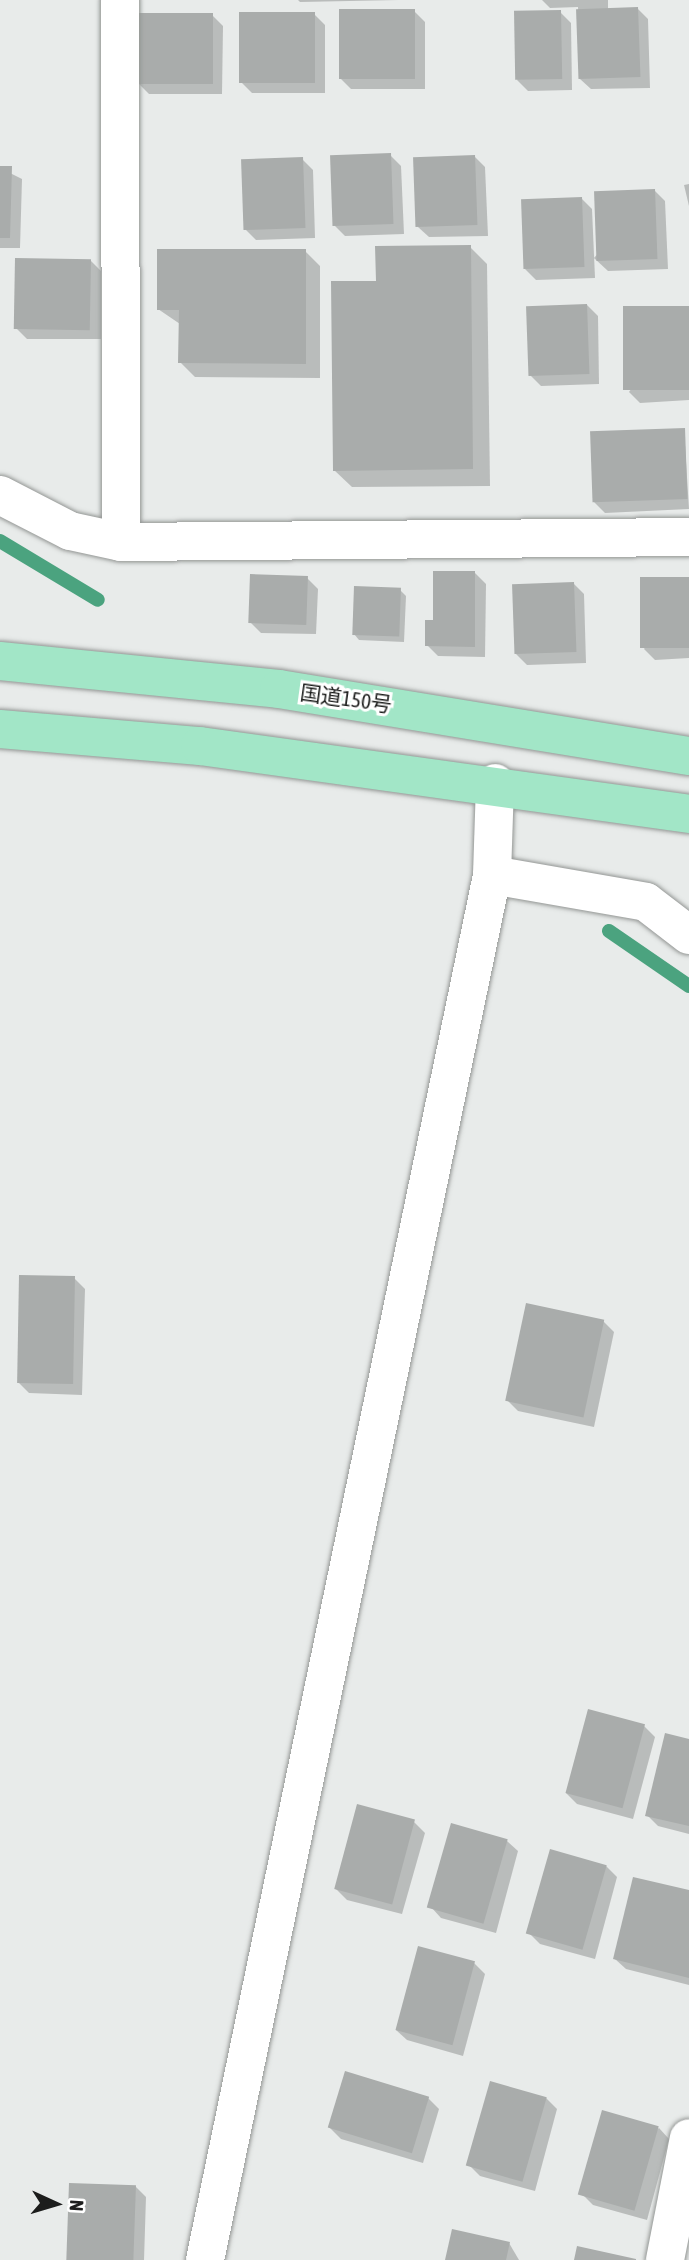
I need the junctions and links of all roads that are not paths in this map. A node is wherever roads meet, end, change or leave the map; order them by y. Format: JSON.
{"nodes":[{"id":1,"x":120,"y":0,"type":"edge"},
{"id":2,"x":0,"y":495,"type":"edge"},
{"id":3,"x":689,"y":537,"type":"edge"},
{"id":4,"x":121,"y":542,"type":"junction"},
{"id":5,"x":0,"y":661,"type":"edge"},
{"id":6,"x":0,"y":729,"type":"edge"},
{"id":7,"x":689,"y":755,"type":"edge"},
{"id":8,"x":495,"y":783,"type":"junction"},
{"id":9,"x":689,"y":814,"type":"edge"},
{"id":10,"x":492,"y":875,"type":"junction"},
{"id":11,"x":689,"y":935,"type":"edge"},
{"id":12,"x":689,"y":2138,"type":"edge"},
{"id":13,"x":205,"y":2260,"type":"edge"},
{"id":14,"x":665,"y":2260,"type":"edge"}],
"edges":[{"from":1,"to":4,"type":"street"},
{"from":2,"to":4,"type":"street"},
{"from":3,"to":4,"type":"street"},
{"from":5,"to":7,"type":"highway","name":"国道150号"},
{"from":6,"to":8,"type":"highway"},
{"from":8,"to":9,"type":"highway"},
{"from":8,"to":10,"type":"street"},
{"from":10,"to":11,"type":"street"},
{"from":10,"to":13,"type":"street"},
{"from":12,"to":14,"type":"street"}]}
